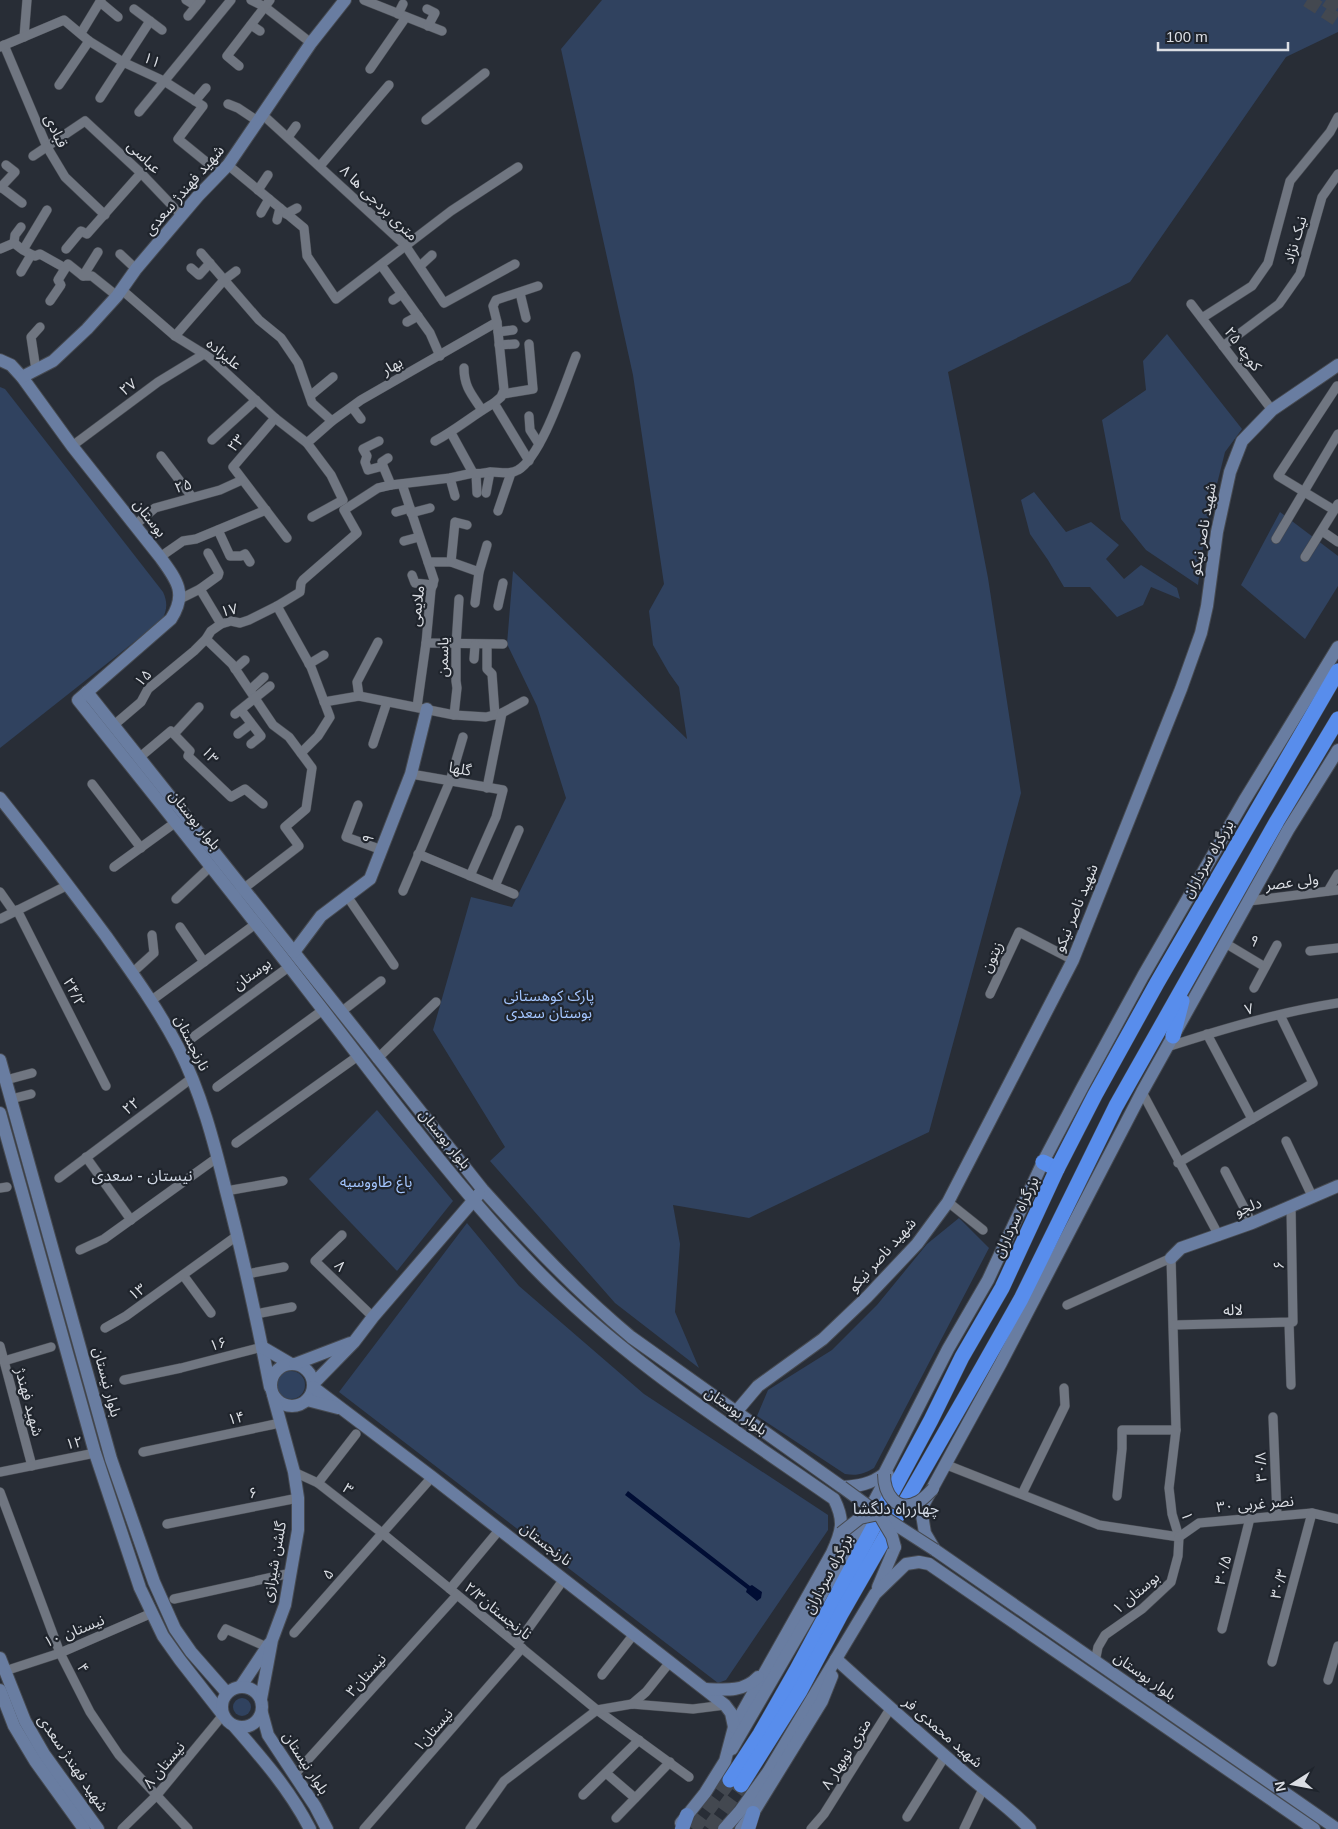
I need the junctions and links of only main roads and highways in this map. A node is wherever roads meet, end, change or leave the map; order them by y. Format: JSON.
{"nodes":[{"id":1,"x":345,"y":0,"type":"edge"},
{"id":2,"x":0,"y":360,"type":"edge"},
{"id":3,"x":1338,"y":365,"type":"edge"},
{"id":4,"x":22,"y":377,"type":"junction"},
{"id":5,"x":1338,"y":647,"type":"edge"},
{"id":6,"x":1338,"y":671,"type":"edge"},
{"id":7,"x":82,"y":696,"type":"junction"},
{"id":8,"x":422,"y":708,"type":"road end"},
{"id":9,"x":1338,"y":719,"type":"edge"},
{"id":10,"x":1332,"y":735,"type":"edge"},
{"id":11,"x":1338,"y":750,"type":"edge"},
{"id":12,"x":0,"y":798,"type":"edge"},
{"id":13,"x":1257,"y":809,"type":"junction"},
{"id":14,"x":1277,"y":821,"type":"junction"},
{"id":15,"x":239,"y":891,"type":"junction"},
{"id":16,"x":294,"y":952,"type":"junction"},
{"id":17,"x":1188,"y":980,"type":"junction"},
{"id":18,"x":1170,"y":1041,"type":"junction"},
{"id":19,"x":0,"y":1060,"type":"edge"},
{"id":20,"x":390,"y":1075,"type":"junction"},
{"id":21,"x":380,"y":1084,"type":"junction"},
{"id":22,"x":0,"y":1113,"type":"edge"},
{"id":23,"x":1043,"y":1162,"type":"junction"},
{"id":24,"x":1057,"y":1169,"type":"junction"},
{"id":25,"x":1338,"y":1186,"type":"edge"},
{"id":26,"x":483,"y":1190,"type":"junction"},
{"id":27,"x":474,"y":1200,"type":"junction"},
{"id":28,"x":1171,"y":1258,"type":"road end"},
{"id":29,"x":600,"y":1312,"type":"junction"},
{"id":30,"x":592,"y":1322,"type":"junction"},
{"id":31,"x":354,"y":1342,"type":"junction"},
{"id":32,"x":262,"y":1346,"type":"junction"},
{"id":33,"x":293,"y":1364,"type":"junction"},
{"id":34,"x":313,"y":1386,"type":"junction"},
{"id":35,"x":272,"y":1391,"type":"junction"},
{"id":36,"x":307,"y":1400,"type":"junction"},
{"id":37,"x":293,"y":1407,"type":"junction"},
{"id":38,"x":345,"y":1410,"type":"junction"},
{"id":39,"x":736,"y":1412,"type":"junction"},
{"id":40,"x":931,"y":1420,"type":"junction"},
{"id":41,"x":281,"y":1427,"type":"junction"},
{"id":42,"x":884,"y":1474,"type":"junction"},
{"id":43,"x":842,"y":1487,"type":"junction"},
{"id":44,"x":933,"y":1489,"type":"junction"},
{"id":45,"x":879,"y":1514,"type":"junction"},
{"id":46,"x":841,"y":1533,"type":"junction"},
{"id":47,"x":935,"y":1550,"type":"junction"},
{"id":48,"x":875,"y":1594,"type":"junction"},
{"id":49,"x":270,"y":1644,"type":"junction"},
{"id":50,"x":0,"y":1658,"type":"edge"},
{"id":51,"x":836,"y":1659,"type":"junction"},
{"id":52,"x":764,"y":1672,"type":"junction"},
{"id":53,"x":241,"y":1686,"type":"junction"},
{"id":54,"x":706,"y":1689,"type":"junction"},
{"id":55,"x":0,"y":1690,"type":"edge"},
{"id":56,"x":227,"y":1693,"type":"junction"},
{"id":57,"x":261,"y":1699,"type":"junction"},
{"id":58,"x":262,"y":1713,"type":"junction"},
{"id":59,"x":223,"y":1715,"type":"junction"},
{"id":60,"x":234,"y":1726,"type":"junction"},
{"id":61,"x":734,"y":1727,"type":"junction"},
{"id":62,"x":725,"y":1761,"type":"junction"},
{"id":63,"x":753,"y":1813,"type":"junction"},
{"id":64,"x":688,"y":1822,"type":"edge"},
{"id":65,"x":1329,"y":1827,"type":"edge"},
{"id":66,"x":84,"y":1829,"type":"edge"},
{"id":67,"x":98,"y":1829,"type":"edge"},
{"id":68,"x":310,"y":1829,"type":"edge"},
{"id":69,"x":327,"y":1829,"type":"edge"},
{"id":70,"x":677,"y":1829,"type":"edge"},
{"id":71,"x":682,"y":1829,"type":"edge"},
{"id":72,"x":724,"y":1829,"type":"edge"},
{"id":73,"x":741,"y":1829,"type":"edge"},
{"id":74,"x":748,"y":1829,"type":"edge"},
{"id":75,"x":1030,"y":1829,"type":"edge"},
{"id":76,"x":1314,"y":1829,"type":"edge"}],
"edges":[{"from":1,"to":4,"type":"main road","name":"شهید فهندژ سعدی"},
{"from":2,"to":4,"type":"main road","name":"بوستان"},
{"from":3,"to":39,"type":"main road","name":"شهید ناصر نیکو"},
{"from":4,"to":7,"type":"main road","name":"بوستان"},
{"from":5,"to":23,"type":"main road"},
{"from":6,"to":13,"type":"highway","name":"بزرگراه سرداران"},
{"from":7,"to":15,"type":"main road","name":"بلوار بوستان"},
{"from":7,"to":15,"type":"main road","name":"بلوار بوستان"},
{"from":8,"to":16,"type":"main road","name":"۹"},
{"from":9,"to":10,"type":"highway","name":"بزرگراه سرداران"},
{"from":10,"to":14,"type":"highway","name":"بزرگراه سرداران"},
{"from":11,"to":18,"type":"main road"},
{"from":12,"to":32,"type":"main road","name":"نارنجستان"},
{"from":13,"to":14,"type":"highway"},
{"from":13,"to":24,"type":"highway","name":"بزرگراه سرداران"},
{"from":14,"to":17,"type":"highway","name":"بزرگراه سرداران"},
{"from":15,"to":16,"type":"main road","name":"بلوار بوستان"},
{"from":15,"to":21,"type":"main road","name":"بلوار بوستان"},
{"from":16,"to":20,"type":"main road","name":"بلوار بوستان"},
{"from":17,"to":18,"type":"highway"},
{"from":17,"to":40,"type":"highway","name":"بزرگراه سرداران"},
{"from":18,"to":44,"type":"main road"},
{"from":19,"to":56,"type":"main road","name":"بلوار نیستان"},
{"from":20,"to":21,"type":"main road"},
{"from":20,"to":26,"type":"main road","name":"بلوار بوستان"},
{"from":21,"to":27,"type":"main road","name":"بلوار بوستان"},
{"from":22,"to":59,"type":"main road","name":"بلوار نیستان"},
{"from":23,"to":24,"type":"highway"},
{"from":23,"to":42,"type":"main road"},
{"from":24,"to":40,"type":"highway","name":"بزرگراه سرداران"},
{"from":25,"to":28,"type":"main road","name":"دلجو"},
{"from":26,"to":27,"type":"main road"},
{"from":26,"to":29,"type":"main road","name":"بلوار بوستان"},
{"from":27,"to":30,"type":"main road","name":"بلوار بوستان"},
{"from":27,"to":31,"type":"main road"},
{"from":29,"to":30,"type":"main road"},
{"from":29,"to":39,"type":"main road","name":"بلوار بوستان"},
{"from":30,"to":46,"type":"main road","name":"بلوار بوستان"},
{"from":31,"to":33,"type":"main road"},
{"from":31,"to":34,"type":"main road"},
{"from":32,"to":33,"type":"main road"},
{"from":32,"to":35,"type":"main road","name":"نارنجستان"},
{"from":33,"to":34,"type":"main road"},
{"from":33,"to":35,"type":"main road"},
{"from":34,"to":36,"type":"main road"},
{"from":34,"to":38,"type":"main road","name":"نارنجستان"},
{"from":35,"to":37,"type":"main road"},
{"from":35,"to":41,"type":"main road","name":"گلشن شیرازی"},
{"from":36,"to":37,"type":"main road"},
{"from":36,"to":38,"type":"main road"},
{"from":37,"to":41,"type":"main road"},
{"from":38,"to":54,"type":"main road","name":"نارنجستان"},
{"from":39,"to":43,"type":"main road","name":"بلوار بوستان"},
{"from":40,"to":62,"type":"main road"},
{"from":41,"to":49,"type":"main road","name":"گلشن شیرازی"},
{"from":42,"to":43,"type":"main road"},
{"from":42,"to":44,"type":"main road","bridge":true},
{"from":43,"to":45,"type":"main road","name":"بلوار بوستان","bridge":true},
{"from":44,"to":47,"type":"main road"},
{"from":45,"to":46,"type":"main road","bridge":true},
{"from":45,"to":47,"type":"main road","name":"بلوار بوستان","bridge":true},
{"from":45,"to":48,"type":"main road","bridge":true},
{"from":46,"to":52,"type":"main road"},
{"from":47,"to":65,"type":"main road","name":"بلوار بوستان"},
{"from":48,"to":51,"type":"main road"},
{"from":48,"to":76,"type":"main road","name":"بلوار بوستان"},
{"from":49,"to":53,"type":"main road","name":"گلشن شیرازی"},
{"from":49,"to":57,"type":"main road","name":"گلشن شیرازی"},
{"from":50,"to":67,"type":"main road","name":"شهید فهندژ سعدی"},
{"from":51,"to":63,"type":"main road"},
{"from":51,"to":72,"type":"main road"},
{"from":51,"to":75,"type":"main road","name":"شهید محمدی فر"},
{"from":52,"to":54,"type":"main road"},
{"from":52,"to":61,"type":"main road"},
{"from":53,"to":56,"type":"main road"},
{"from":53,"to":57,"type":"main road"},
{"from":54,"to":61,"type":"main road","name":"نارنجستان"},
{"from":55,"to":66,"type":"main road","name":"شهید فهندژ سعدی"},
{"from":56,"to":59,"type":"main road"},
{"from":57,"to":58,"type":"main road"},
{"from":58,"to":60,"type":"main road"},
{"from":58,"to":69,"type":"main road","name":"بلوار نیستان"},
{"from":59,"to":60,"type":"main road"},
{"from":60,"to":68,"type":"main road","name":"بلوار نیستان"},
{"from":61,"to":62,"type":"main road"},
{"from":62,"to":64,"type":"main road"},
{"from":63,"to":73,"type":"main road"},
{"from":63,"to":74,"type":"main road"},
{"from":64,"to":70,"type":"main road"},
{"from":64,"to":71,"type":"main road"}]}
